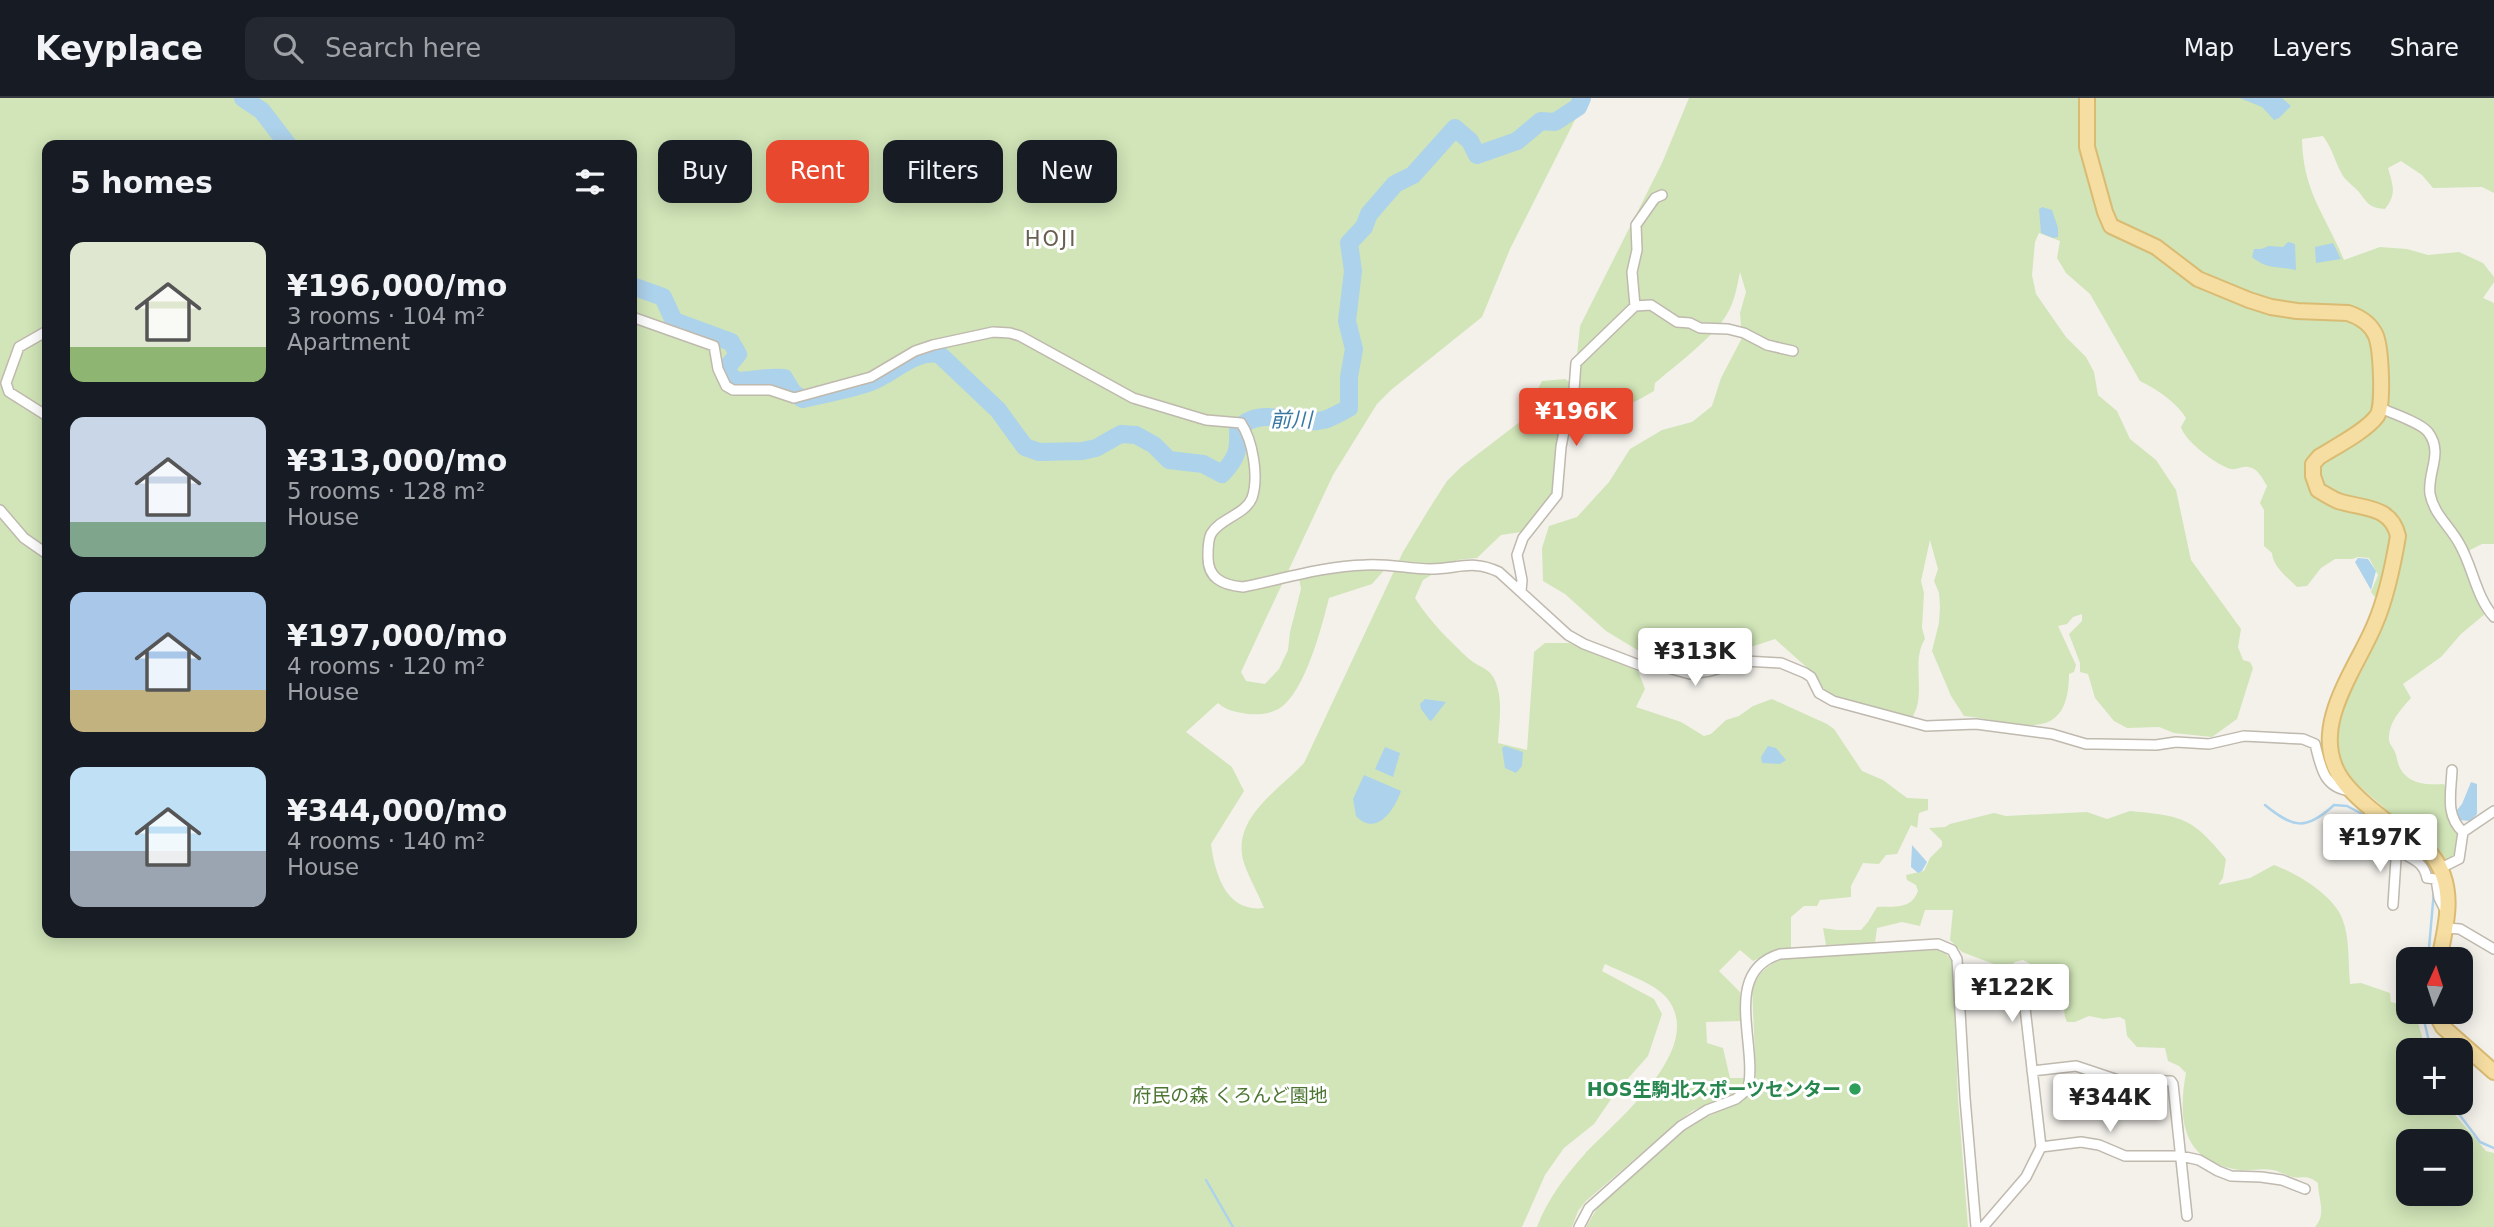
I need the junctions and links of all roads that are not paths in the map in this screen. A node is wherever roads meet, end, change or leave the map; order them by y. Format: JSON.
{"nodes":[{"id":1,"x":2087,"y":98,"type":"edge"},
{"id":2,"x":1662,"y":195,"type":"dead end"},
{"id":3,"x":1635,"y":306,"type":"junction"},
{"id":4,"x":637,"y":319,"type":"edge"},
{"id":5,"x":42,"y":334,"type":"edge"},
{"id":6,"x":1793,"y":351,"type":"dead end"},
{"id":7,"x":2380,"y":408,"type":"junction"},
{"id":8,"x":42,"y":413,"type":"edge"},
{"id":9,"x":0,"y":510,"type":"edge"},
{"id":10,"x":42,"y":551,"type":"edge"},
{"id":11,"x":1521,"y":591,"type":"junction"},
{"id":12,"x":2494,"y":617,"type":"edge"},
{"id":13,"x":2452,"y":770,"type":"dead end"},
{"id":14,"x":2351,"y":791,"type":"junction"},
{"id":15,"x":2494,"y":811,"type":"edge"},
{"id":16,"x":2367,"y":818,"type":"dead end"},
{"id":17,"x":2463,"y":832,"type":"junction"},
{"id":18,"x":2400,"y":852,"type":"junction"},
{"id":19,"x":2441,"y":868,"type":"junction"},
{"id":20,"x":2393,"y":905,"type":"dead end"},
{"id":21,"x":2447,"y":922,"type":"junction"},
{"id":22,"x":2442,"y":947,"type":"edge"},
{"id":23,"x":2494,"y":949,"type":"edge"},
{"id":24,"x":2021,"y":973,"type":"dead end"},
{"id":25,"x":2442,"y":1024,"type":"edge"},
{"id":26,"x":2032,"y":1071,"type":"junction"},
{"id":27,"x":2494,"y":1072,"type":"edge"},
{"id":28,"x":2041,"y":1147,"type":"junction"},
{"id":29,"x":2181,"y":1156,"type":"junction"},
{"id":30,"x":2305,"y":1189,"type":"dead end"},
{"id":31,"x":2187,"y":1216,"type":"dead end"},
{"id":32,"x":1579,"y":1227,"type":"edge"},
{"id":33,"x":1976,"y":1227,"type":"edge"},
{"id":34,"x":1983,"y":1227,"type":"edge"}],
"edges":[{"from":1,"to":7,"type":"main road"},
{"from":2,"to":3,"type":"street"},
{"from":3,"to":6,"type":"street"},
{"from":3,"to":11,"type":"street"},
{"from":4,"to":11,"type":"street"},
{"from":5,"to":8,"type":"street"},
{"from":7,"to":12,"type":"street"},
{"from":7,"to":14,"type":"main road"},
{"from":9,"to":10,"type":"street"},
{"from":11,"to":14,"type":"street"},
{"from":13,"to":17,"type":"street"},
{"from":14,"to":19,"type":"main road"},
{"from":15,"to":17,"type":"street"},
{"from":16,"to":18,"type":"street"},
{"from":17,"to":19,"type":"street"},
{"from":18,"to":20,"type":"street"},
{"from":18,"to":21,"type":"street"},
{"from":19,"to":21,"type":"main road"},
{"from":21,"to":22,"type":"main road"},
{"from":21,"to":23,"type":"street"},
{"from":24,"to":26,"type":"street"},
{"from":25,"to":27,"type":"main road"},
{"from":26,"to":28,"type":"street"},
{"from":26,"to":29,"type":"street"},
{"from":28,"to":29,"type":"street"},
{"from":28,"to":34,"type":"street"},
{"from":29,"to":30,"type":"street"},
{"from":29,"to":31,"type":"street"},
{"from":32,"to":33,"type":"street"}]}
